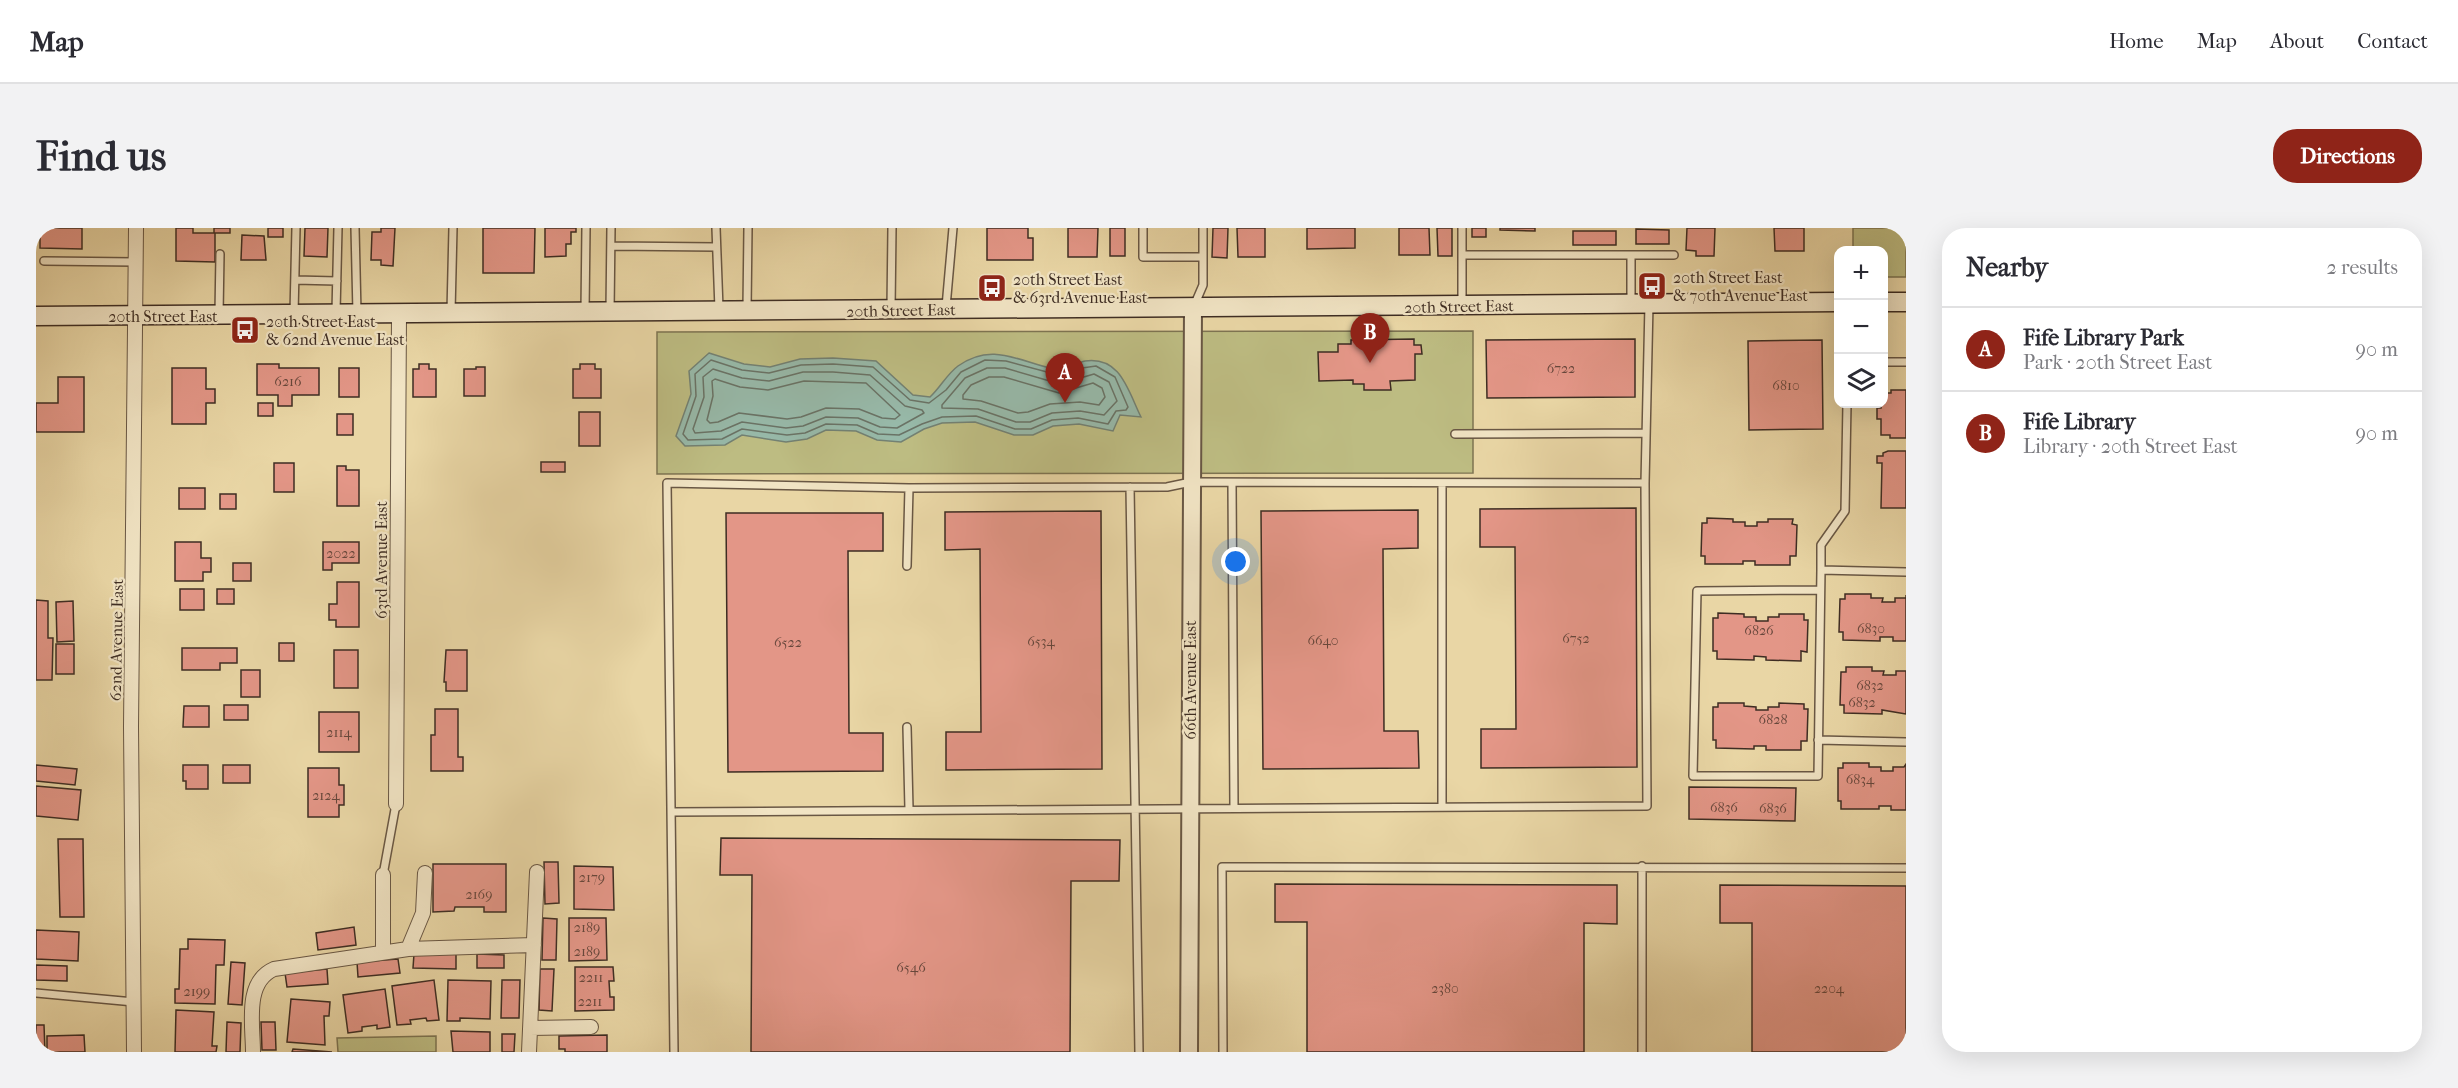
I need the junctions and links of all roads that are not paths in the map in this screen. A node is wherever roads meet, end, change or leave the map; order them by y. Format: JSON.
{"nodes":[{"id":1,"x":136,"y":228,"type":"edge"},
{"id":2,"x":296,"y":228,"type":"edge"},
{"id":3,"x":338,"y":228,"type":"edge"},
{"id":4,"x":355,"y":228,"type":"edge"},
{"id":5,"x":453,"y":228,"type":"edge"},
{"id":6,"x":586,"y":228,"type":"edge"},
{"id":7,"x":611,"y":228,"type":"edge"},
{"id":8,"x":716,"y":228,"type":"edge"},
{"id":9,"x":748,"y":228,"type":"edge"},
{"id":10,"x":892,"y":228,"type":"edge"},
{"id":11,"x":952,"y":228,"type":"edge"},
{"id":12,"x":1143,"y":228,"type":"edge"},
{"id":13,"x":1203,"y":228,"type":"edge"},
{"id":14,"x":1462,"y":228,"type":"edge"},
{"id":15,"x":611,"y":246,"type":"junction"},
{"id":16,"x":716,"y":247,"type":"junction"},
{"id":17,"x":220,"y":254,"type":"dead end"},
{"id":18,"x":1462,"y":255,"type":"junction"},
{"id":19,"x":1631,"y":255,"type":"junction"},
{"id":20,"x":1674,"y":255,"type":"dead end"},
{"id":21,"x":1203,"y":257,"type":"junction"},
{"id":22,"x":45,"y":261,"type":"dead end"},
{"id":23,"x":135,"y":262,"type":"junction"},
{"id":24,"x":295,"y":280,"type":"junction"},
{"id":25,"x":337,"y":281,"type":"junction"},
{"id":26,"x":1834,"y":302,"type":"edge"},
{"id":27,"x":1888,"y":302,"type":"edge"},
{"id":28,"x":1906,"y":302,"type":"edge"},
{"id":29,"x":1640,"y":304,"type":"junction"},
{"id":30,"x":1462,"y":305,"type":"junction"},
{"id":31,"x":1193,"y":308,"type":"junction"},
{"id":32,"x":891,"y":310,"type":"junction"},
{"id":33,"x":946,"y":310,"type":"junction"},
{"id":34,"x":719,"y":312,"type":"junction"},
{"id":35,"x":747,"y":312,"type":"junction"},
{"id":36,"x":585,"y":313,"type":"junction"},
{"id":37,"x":610,"y":313,"type":"junction"},
{"id":38,"x":451,"y":314,"type":"junction"},
{"id":39,"x":336,"y":315,"type":"junction"},
{"id":40,"x":357,"y":315,"type":"junction"},
{"id":41,"x":399,"y":315,"type":"junction"},
{"id":42,"x":36,"y":316,"type":"edge"},
{"id":43,"x":219,"y":316,"type":"junction"},
{"id":44,"x":294,"y":316,"type":"junction"},
{"id":45,"x":134,"y":317,"type":"junction"},
{"id":46,"x":1888,"y":362,"type":"edge"},
{"id":47,"x":1906,"y":362,"type":"edge"},
{"id":48,"x":1846,"y":408,"type":"edge"},
{"id":49,"x":1645,"y":433,"type":"junction"},
{"id":50,"x":1455,"y":434,"type":"dead end"},
{"id":51,"x":1191,"y":482,"type":"junction"},
{"id":52,"x":1232,"y":483,"type":"junction"},
{"id":53,"x":1442,"y":483,"type":"junction"},
{"id":54,"x":1645,"y":483,"type":"junction"},
{"id":55,"x":1130,"y":487,"type":"junction"},
{"id":56,"x":909,"y":488,"type":"junction"},
{"id":57,"x":907,"y":566,"type":"dead end"},
{"id":58,"x":1821,"y":570,"type":"junction"},
{"id":59,"x":1906,"y":572,"type":"edge"},
{"id":60,"x":1820,"y":590,"type":"junction"},
{"id":61,"x":907,"y":727,"type":"dead end"},
{"id":62,"x":1818,"y":740,"type":"junction"},
{"id":63,"x":1906,"y":742,"type":"edge"},
{"id":64,"x":396,"y":804,"type":"joint"},
{"id":65,"x":1442,"y":807,"type":"junction"},
{"id":66,"x":1234,"y":808,"type":"junction"},
{"id":67,"x":909,"y":809,"type":"junction"},
{"id":68,"x":1134,"y":809,"type":"junction"},
{"id":69,"x":1189,"y":809,"type":"junction"},
{"id":70,"x":672,"y":812,"type":"junction"},
{"id":71,"x":1642,"y":866,"type":"junction"},
{"id":72,"x":1906,"y":868,"type":"edge"},
{"id":73,"x":537,"y":872,"type":"dead end"},
{"id":74,"x":425,"y":873,"type":"dead end"},
{"id":75,"x":383,"y":875,"type":"joint"},
{"id":76,"x":534,"y":945,"type":"junction"},
{"id":77,"x":408,"y":949,"type":"junction"},
{"id":78,"x":383,"y":952,"type":"junction"},
{"id":79,"x":36,"y":993,"type":"edge"},
{"id":80,"x":134,"y":1002,"type":"junction"},
{"id":81,"x":591,"y":1027,"type":"dead end"},
{"id":82,"x":530,"y":1028,"type":"junction"},
{"id":83,"x":134,"y":1052,"type":"edge"},
{"id":84,"x":253,"y":1052,"type":"edge"},
{"id":85,"x":529,"y":1052,"type":"edge"},
{"id":86,"x":674,"y":1052,"type":"edge"},
{"id":87,"x":1139,"y":1052,"type":"edge"},
{"id":88,"x":1189,"y":1052,"type":"edge"},
{"id":89,"x":1223,"y":1052,"type":"edge"},
{"id":90,"x":1642,"y":1052,"type":"edge"}],
"edges":[{"from":1,"to":23,"type":"street","name":"62nd Avenue East"},
{"from":2,"to":24,"type":"lane"},
{"from":3,"to":25,"type":"lane"},
{"from":4,"to":40,"type":"lane"},
{"from":5,"to":38,"type":"lane"},
{"from":6,"to":36,"type":"lane"},
{"from":7,"to":15,"type":"lane"},
{"from":8,"to":16,"type":"lane"},
{"from":9,"to":35,"type":"lane"},
{"from":10,"to":32,"type":"lane"},
{"from":11,"to":33,"type":"lane"},
{"from":12,"to":21,"type":"lane"},
{"from":13,"to":21,"type":"lane"},
{"from":14,"to":18,"type":"lane"},
{"from":15,"to":16,"type":"lane"},
{"from":15,"to":37,"type":"lane"},
{"from":16,"to":34,"type":"lane"},
{"from":17,"to":43,"type":"lane"},
{"from":18,"to":19,"type":"lane"},
{"from":18,"to":30,"type":"lane"},
{"from":19,"to":20,"type":"lane"},
{"from":19,"to":29,"type":"lane"},
{"from":21,"to":31,"type":"lane"},
{"from":22,"to":23,"type":"lane"},
{"from":23,"to":45,"type":"street","name":"62nd Avenue East"},
{"from":24,"to":25,"type":"lane"},
{"from":24,"to":44,"type":"lane"},
{"from":25,"to":39,"type":"lane"},
{"from":26,"to":29,"type":"main road","name":"20th Street East"},
{"from":27,"to":28,"type":"main road"},
{"from":29,"to":30,"type":"main road","name":"20th Street East"},
{"from":29,"to":49,"type":"lane"},
{"from":30,"to":31,"type":"main road","name":"20th Street East"},
{"from":31,"to":33,"type":"main road","name":"20th Street East"},
{"from":31,"to":51,"type":"street","name":"66th Avenue East"},
{"from":32,"to":33,"type":"main road","name":"20th Street East"},
{"from":32,"to":35,"type":"main road","name":"20th Street East"},
{"from":34,"to":35,"type":"main road","name":"20th Street East"},
{"from":34,"to":37,"type":"main road","name":"20th Street East"},
{"from":36,"to":37,"type":"main road","name":"20th Street East"},
{"from":36,"to":38,"type":"main road","name":"20th Street East"},
{"from":38,"to":41,"type":"main road","name":"20th Street East"},
{"from":39,"to":40,"type":"main road","name":"20th Street East"},
{"from":39,"to":44,"type":"main road","name":"20th Street East"},
{"from":40,"to":41,"type":"main road","name":"20th Street East"},
{"from":41,"to":64,"type":"street","name":"63rd Avenue East"},
{"from":42,"to":45,"type":"main road","name":"20th Street East"},
{"from":43,"to":44,"type":"main road","name":"20th Street East"},
{"from":43,"to":45,"type":"main road","name":"20th Street East"},
{"from":45,"to":80,"type":"street","name":"62nd Avenue East"},
{"from":46,"to":47,"type":"lane"},
{"from":48,"to":58,"type":"lane"},
{"from":49,"to":50,"type":"lane"},
{"from":49,"to":54,"type":"lane"},
{"from":51,"to":52,"type":"lane"},
{"from":51,"to":55,"type":"lane"},
{"from":51,"to":69,"type":"street","name":"66th Avenue East"},
{"from":52,"to":53,"type":"lane"},
{"from":52,"to":66,"type":"lane"},
{"from":53,"to":54,"type":"lane"},
{"from":53,"to":65,"type":"lane"},
{"from":54,"to":65,"type":"lane"},
{"from":55,"to":56,"type":"lane"},
{"from":55,"to":68,"type":"lane"},
{"from":56,"to":57,"type":"lane"},
{"from":56,"to":70,"type":"lane"},
{"from":58,"to":59,"type":"lane"},
{"from":58,"to":60,"type":"lane"},
{"from":60,"to":62,"type":"lane"},
{"from":60,"to":62,"type":"lane"},
{"from":61,"to":67,"type":"lane"},
{"from":62,"to":63,"type":"lane"},
{"from":64,"to":75,"type":"lane"},
{"from":65,"to":66,"type":"lane"},
{"from":66,"to":69,"type":"lane"},
{"from":67,"to":68,"type":"lane"},
{"from":67,"to":70,"type":"lane"},
{"from":68,"to":69,"type":"lane"},
{"from":68,"to":87,"type":"lane"},
{"from":69,"to":88,"type":"street","name":"66th Avenue East"},
{"from":70,"to":86,"type":"lane"},
{"from":71,"to":72,"type":"lane"},
{"from":71,"to":89,"type":"lane"},
{"from":71,"to":90,"type":"lane"},
{"from":73,"to":76,"type":"street"},
{"from":74,"to":77,"type":"street"},
{"from":75,"to":78,"type":"street"},
{"from":76,"to":77,"type":"street"},
{"from":76,"to":82,"type":"street"},
{"from":77,"to":78,"type":"street"},
{"from":78,"to":84,"type":"street"},
{"from":79,"to":80,"type":"lane"},
{"from":80,"to":83,"type":"street","name":"62nd Avenue East"},
{"from":81,"to":82,"type":"street"},
{"from":82,"to":85,"type":"street"}]}
